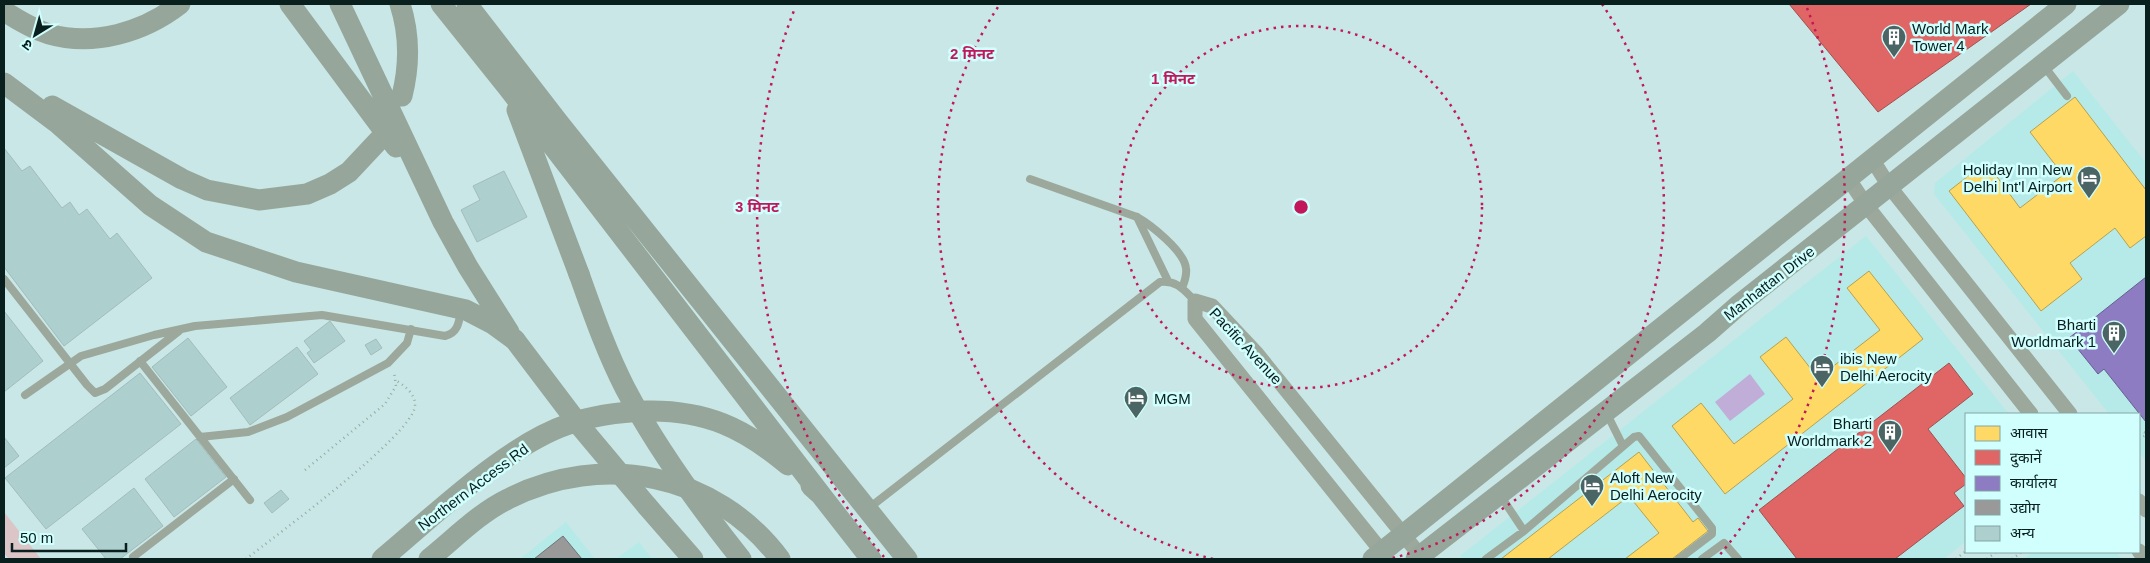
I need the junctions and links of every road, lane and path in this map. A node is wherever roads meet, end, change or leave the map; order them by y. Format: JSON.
{"nodes":[{"id":1,"x":180,"y":4,"type":"edge"},
{"id":2,"x":290,"y":4,"type":"edge"},
{"id":3,"x":340,"y":4,"type":"edge"},
{"id":4,"x":400,"y":4,"type":"edge"},
{"id":5,"x":441,"y":4,"type":"edge"},
{"id":6,"x":467,"y":4,"type":"edge"},
{"id":7,"x":2066,"y":4,"type":"edge"},
{"id":8,"x":2119,"y":4,"type":"edge"},
{"id":9,"x":4,"y":11,"type":"edge"},
{"id":10,"x":2042,"y":64,"type":"junction"},
{"id":11,"x":4,"y":78,"type":"edge"},
{"id":12,"x":4,"y":83,"type":"edge"},
{"id":13,"x":509,"y":88,"type":"junction"},
{"id":14,"x":402,"y":96,"type":"dead end"},
{"id":15,"x":2067,"y":96,"type":"dead end"},
{"id":16,"x":379,"y":140,"type":"dead end"},
{"id":17,"x":1872,"y":159,"type":"junction"},
{"id":18,"x":1848,"y":178,"type":"junction"},
{"id":19,"x":1030,"y":179,"type":"dead end"},
{"id":20,"x":1889,"y":186,"type":"junction"},
{"id":21,"x":429,"y":194,"type":"junction"},
{"id":22,"x":1866,"y":205,"type":"junction"},
{"id":23,"x":1137,"y":217,"type":"junction"},
{"id":24,"x":4,"y":279,"type":"edge"},
{"id":25,"x":1168,"y":281,"type":"junction"},
{"id":26,"x":1182,"y":288,"type":"junction"},
{"id":27,"x":1195,"y":301,"type":"junction"},
{"id":28,"x":462,"y":310,"type":"junction"},
{"id":29,"x":181,"y":329,"type":"junction"},
{"id":30,"x":411,"y":329,"type":"junction"},
{"id":31,"x":515,"y":340,"type":"junction"},
{"id":32,"x":140,"y":361,"type":"junction"},
{"id":33,"x":390,"y":361,"type":"junction"},
{"id":34,"x":69,"y":362,"type":"junction"},
{"id":35,"x":395,"y":380,"type":"junction"},
{"id":36,"x":25,"y":395,"type":"dead end"},
{"id":37,"x":1605,"y":411,"type":"junction"},
{"id":38,"x":2030,"y":413,"type":"edge"},
{"id":39,"x":2069,"y":413,"type":"edge"},
{"id":40,"x":200,"y":436,"type":"junction"},
{"id":41,"x":1623,"y":446,"type":"junction"},
{"id":42,"x":305,"y":470,"type":"dead end"},
{"id":43,"x":234,"y":479,"type":"junction"},
{"id":44,"x":1500,"y":494,"type":"junction"},
{"id":45,"x":821,"y":495,"type":"junction"},
{"id":46,"x":250,"y":500,"type":"dead end"},
{"id":47,"x":867,"y":509,"type":"junction"},
{"id":48,"x":1524,"y":531,"type":"junction"},
{"id":49,"x":1404,"y":534,"type":"junction"},
{"id":50,"x":133,"y":557,"type":"dead end"},
{"id":51,"x":1381,"y":557,"type":"edge"},
{"id":52,"x":1420,"y":558,"type":"edge"},
{"id":53,"x":246,"y":559,"type":"edge"},
{"id":54,"x":382,"y":559,"type":"edge"},
{"id":55,"x":430,"y":559,"type":"edge"},
{"id":56,"x":693,"y":559,"type":"edge"},
{"id":57,"x":741,"y":559,"type":"edge"},
{"id":58,"x":780,"y":559,"type":"edge"},
{"id":59,"x":871,"y":559,"type":"edge"},
{"id":60,"x":908,"y":559,"type":"edge"},
{"id":61,"x":1486,"y":559,"type":"edge"},
{"id":62,"x":1680,"y":559,"type":"edge"},
{"id":63,"x":1702,"y":559,"type":"edge"},
{"id":64,"x":1738,"y":559,"type":"edge"}],
"edges":[{"from":1,"to":9,"type":"street"},
{"from":2,"to":21,"type":"street"},
{"from":3,"to":21,"type":"street"},
{"from":4,"to":14,"type":"street"},
{"from":5,"to":13,"type":"street"},
{"from":6,"to":47,"type":"street"},
{"from":7,"to":17,"type":"street"},
{"from":8,"to":10,"type":"street","name":"Manhattan Drive"},
{"from":10,"to":15,"type":"lane"},
{"from":10,"to":20,"type":"street","name":"Manhattan Drive"},
{"from":11,"to":16,"type":"street"},
{"from":12,"to":28,"type":"street"},
{"from":13,"to":45,"type":"street"},
{"from":13,"to":57,"type":"street","bridge":true},
{"from":17,"to":18,"type":"street"},
{"from":17,"to":20,"type":"street"},
{"from":18,"to":22,"type":"street"},
{"from":18,"to":49,"type":"street"},
{"from":19,"to":23,"type":"lane"},
{"from":20,"to":22,"type":"street","name":"Manhattan Drive"},
{"from":20,"to":39,"type":"street"},
{"from":21,"to":31,"type":"street"},
{"from":22,"to":37,"type":"street","name":"Manhattan Drive"},
{"from":22,"to":38,"type":"street"},
{"from":23,"to":25,"type":"lane"},
{"from":23,"to":26,"type":"lane"},
{"from":24,"to":34,"type":"lane"},
{"from":25,"to":26,"type":"lane"},
{"from":25,"to":47,"type":"lane"},
{"from":26,"to":27,"type":"lane"},
{"from":27,"to":49,"type":"street","name":"Pacific Avenue"},
{"from":27,"to":51,"type":"street","name":"Pacific Avenue"},
{"from":28,"to":30,"type":"lane"},
{"from":28,"to":31,"type":"street"},
{"from":29,"to":30,"type":"lane"},
{"from":29,"to":32,"type":"lane"},
{"from":29,"to":34,"type":"lane"},
{"from":30,"to":33,"type":"lane"},
{"from":31,"to":56,"type":"street","bridge":true},
{"from":32,"to":34,"type":"lane"},
{"from":32,"to":40,"type":"lane"},
{"from":33,"to":35,"type":"path"},
{"from":33,"to":40,"type":"lane"},
{"from":34,"to":36,"type":"lane"},
{"from":35,"to":42,"type":"path"},
{"from":35,"to":53,"type":"path"},
{"from":37,"to":41,"type":"lane"},
{"from":37,"to":44,"type":"street","name":"Manhattan Drive"},
{"from":40,"to":43,"type":"lane"},
{"from":41,"to":48,"type":"lane"},
{"from":41,"to":62,"type":"lane"},
{"from":43,"to":46,"type":"lane"},
{"from":43,"to":50,"type":"lane"},
{"from":44,"to":48,"type":"lane"},
{"from":44,"to":52,"type":"street","name":"Manhattan Drive"},
{"from":45,"to":54,"type":"street","name":"Northern Access Rd"},
{"from":45,"to":59,"type":"street","name":"Northern Access Rd"},
{"from":47,"to":60,"type":"street"},
{"from":48,"to":61,"type":"lane"},
{"from":49,"to":51,"type":"street"},
{"from":49,"to":52,"type":"street","name":"Pacific Avenue"},
{"from":55,"to":58,"type":"street","name":"Northern Access Rd"},
{"from":63,"to":64,"type":"lane"}]}
